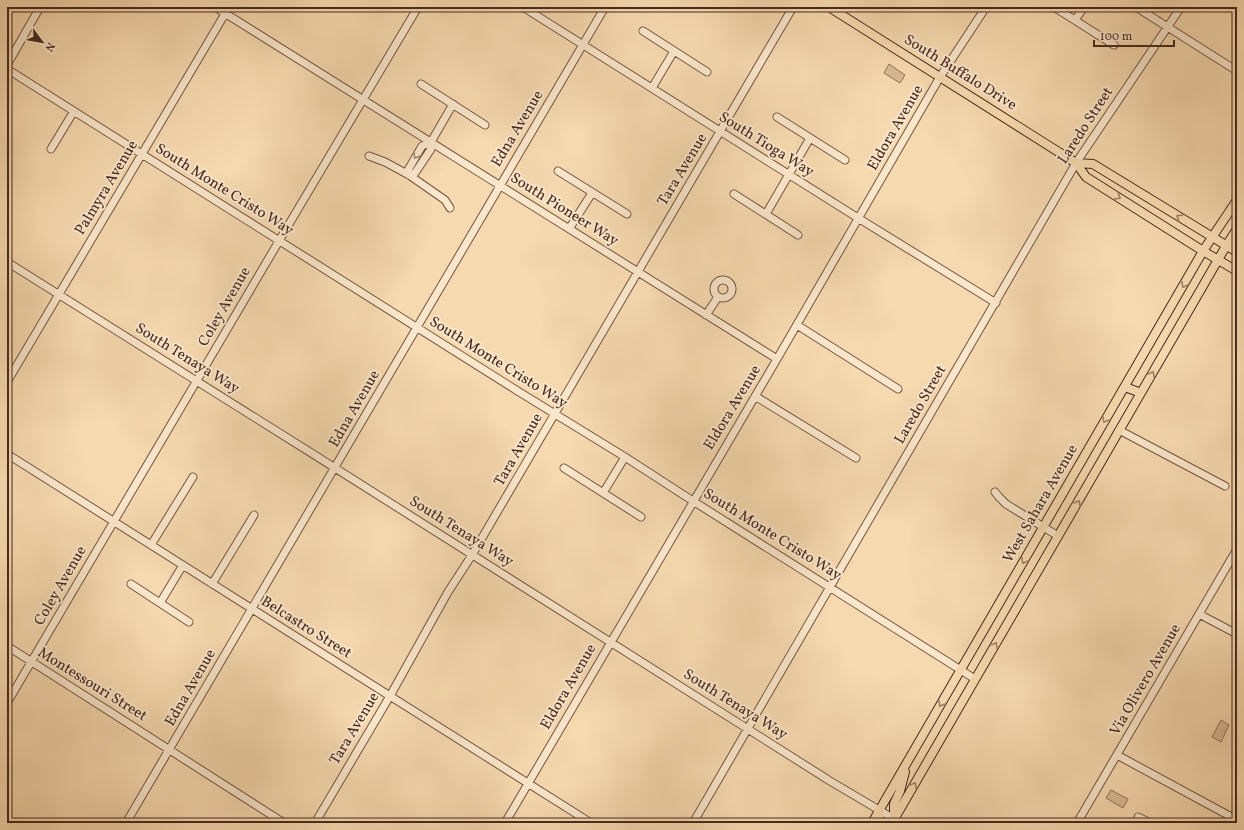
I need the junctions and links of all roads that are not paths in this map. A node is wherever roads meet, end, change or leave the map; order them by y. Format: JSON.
{"nodes":[{"id":1,"x":40,"y":7,"type":"edge"},
{"id":2,"x":215,"y":7,"type":"edge"},
{"id":3,"x":418,"y":7,"type":"edge"},
{"id":4,"x":523,"y":7,"type":"edge"},
{"id":5,"x":606,"y":7,"type":"edge"},
{"id":6,"x":793,"y":7,"type":"edge"},
{"id":7,"x":829,"y":7,"type":"edge"},
{"id":8,"x":986,"y":7,"type":"edge"},
{"id":9,"x":1054,"y":7,"type":"edge"},
{"id":10,"x":1084,"y":7,"type":"edge"},
{"id":11,"x":1136,"y":7,"type":"edge"},
{"id":12,"x":1181,"y":7,"type":"edge"},
{"id":13,"x":227,"y":10,"type":"edge"},
{"id":14,"x":1075,"y":20,"type":"junction"},
{"id":15,"x":1168,"y":27,"type":"junction"},
{"id":16,"x":643,"y":31,"type":"dead end"},
{"id":17,"x":584,"y":44,"type":"junction"},
{"id":18,"x":1114,"y":45,"type":"dead end"},
{"id":19,"x":674,"y":51,"type":"junction"},
{"id":20,"x":7,"y":65,"type":"edge"},
{"id":21,"x":7,"y":69,"type":"edge"},
{"id":22,"x":1237,"y":71,"type":"edge"},
{"id":23,"x":706,"y":72,"type":"dead end"},
{"id":24,"x":940,"y":77,"type":"junction"},
{"id":25,"x":421,"y":84,"type":"dead end"},
{"id":26,"x":652,"y":88,"type":"junction"},
{"id":27,"x":363,"y":100,"type":"junction"},
{"id":28,"x":453,"y":104,"type":"junction"},
{"id":29,"x":74,"y":111,"type":"junction"},
{"id":30,"x":777,"y":117,"type":"dead end"},
{"id":31,"x":485,"y":125,"type":"dead end"},
{"id":32,"x":721,"y":131,"type":"junction"},
{"id":33,"x":810,"y":138,"type":"junction"},
{"id":34,"x":431,"y":142,"type":"junction"},
{"id":35,"x":51,"y":149,"type":"dead end"},
{"id":36,"x":142,"y":154,"type":"junction"},
{"id":37,"x":369,"y":156,"type":"dead end"},
{"id":38,"x":845,"y":160,"type":"dead end"},
{"id":39,"x":1076,"y":163,"type":"junction"},
{"id":40,"x":558,"y":171,"type":"dead end"},
{"id":41,"x":789,"y":174,"type":"junction"},
{"id":42,"x":409,"y":175,"type":"junction"},
{"id":43,"x":500,"y":186,"type":"junction"},
{"id":44,"x":592,"y":193,"type":"junction"},
{"id":45,"x":734,"y":194,"type":"dead end"},
{"id":46,"x":1237,"y":200,"type":"edge"},
{"id":47,"x":450,"y":208,"type":"dead end"},
{"id":48,"x":627,"y":214,"type":"dead end"},
{"id":49,"x":766,"y":214,"type":"junction"},
{"id":50,"x":858,"y":218,"type":"junction"},
{"id":51,"x":569,"y":229,"type":"junction"},
{"id":52,"x":1237,"y":229,"type":"edge"},
{"id":53,"x":798,"y":235,"type":"dead end"},
{"id":54,"x":1212,"y":238,"type":"junction"},
{"id":55,"x":279,"y":241,"type":"junction"},
{"id":56,"x":1226,"y":246,"type":"junction"},
{"id":57,"x":1203,"y":252,"type":"junction"},
{"id":58,"x":1237,"y":252,"type":"edge"},
{"id":59,"x":1218,"y":260,"type":"junction"},
{"id":60,"x":7,"y":262,"type":"edge"},
{"id":61,"x":1237,"y":271,"type":"edge"},
{"id":62,"x":638,"y":272,"type":"junction"},
{"id":63,"x":59,"y":294,"type":"junction"},
{"id":64,"x":718,"y":297,"type":"dead end"},
{"id":65,"x":996,"y":303,"type":"junction"},
{"id":66,"x":706,"y":315,"type":"junction"},
{"id":67,"x":797,"y":324,"type":"junction"},
{"id":68,"x":417,"y":327,"type":"junction"},
{"id":69,"x":777,"y":359,"type":"junction"},
{"id":70,"x":197,"y":381,"type":"junction"},
{"id":71,"x":7,"y":382,"type":"edge"},
{"id":72,"x":1125,"y":387,"type":"junction"},
{"id":73,"x":898,"y":389,"type":"dead end"},
{"id":74,"x":1141,"y":393,"type":"junction"},
{"id":75,"x":755,"y":396,"type":"junction"},
{"id":76,"x":556,"y":414,"type":"junction"},
{"id":77,"x":1119,"y":430,"type":"junction"},
{"id":78,"x":7,"y":454,"type":"edge"},
{"id":79,"x":625,"y":457,"type":"junction"},
{"id":80,"x":856,"y":458,"type":"dead end"},
{"id":81,"x":564,"y":468,"type":"dead end"},
{"id":82,"x":335,"y":469,"type":"junction"},
{"id":83,"x":193,"y":477,"type":"dead end"},
{"id":84,"x":1225,"y":486,"type":"dead end"},
{"id":85,"x":995,"y":492,"type":"dead end"},
{"id":86,"x":603,"y":493,"type":"junction"},
{"id":87,"x":693,"y":501,"type":"junction"},
{"id":88,"x":254,"y":515,"type":"dead end"},
{"id":89,"x":641,"y":517,"type":"dead end"},
{"id":90,"x":113,"y":522,"type":"junction"},
{"id":91,"x":1043,"y":528,"type":"junction"},
{"id":92,"x":1058,"y":536,"type":"junction"},
{"id":93,"x":151,"y":545,"type":"junction"},
{"id":94,"x":1237,"y":549,"type":"edge"},
{"id":95,"x":472,"y":555,"type":"junction"},
{"id":96,"x":183,"y":565,"type":"junction"},
{"id":97,"x":131,"y":584,"type":"dead end"},
{"id":98,"x":212,"y":584,"type":"junction"},
{"id":99,"x":830,"y":587,"type":"junction"},
{"id":100,"x":160,"y":603,"type":"junction"},
{"id":101,"x":252,"y":609,"type":"junction"},
{"id":102,"x":1199,"y":614,"type":"junction"},
{"id":103,"x":189,"y":622,"type":"dead end"},
{"id":104,"x":1237,"y":634,"type":"edge"},
{"id":105,"x":610,"y":642,"type":"junction"},
{"id":106,"x":7,"y":646,"type":"edge"},
{"id":107,"x":32,"y":662,"type":"junction"},
{"id":108,"x":960,"y":670,"type":"junction"},
{"id":109,"x":975,"y":679,"type":"junction"},
{"id":110,"x":390,"y":696,"type":"junction"},
{"id":111,"x":7,"y":703,"type":"edge"},
{"id":112,"x":748,"y":728,"type":"junction"},
{"id":113,"x":170,"y":749,"type":"junction"},
{"id":114,"x":1117,"y":755,"type":"junction"},
{"id":115,"x":908,"y":762,"type":"junction"},
{"id":116,"x":528,"y":783,"type":"junction"},
{"id":117,"x":879,"y":811,"type":"junction"},
{"id":118,"x":1138,"y":817,"type":"dead end"},
{"id":119,"x":1237,"y":820,"type":"edge"},
{"id":120,"x":896,"y":822,"type":"edge"},
{"id":121,"x":126,"y":823,"type":"edge"},
{"id":122,"x":284,"y":823,"type":"edge"},
{"id":123,"x":315,"y":823,"type":"edge"},
{"id":124,"x":505,"y":823,"type":"edge"},
{"id":125,"x":591,"y":823,"type":"edge"},
{"id":126,"x":693,"y":823,"type":"edge"},
{"id":127,"x":872,"y":823,"type":"edge"},
{"id":128,"x":880,"y":823,"type":"edge"},
{"id":129,"x":1077,"y":823,"type":"edge"},
{"id":130,"x":1150,"y":823,"type":"edge"}],
"edges":[{"from":1,"to":20,"type":"street"},
{"from":2,"to":13,"type":"street","name":"South Pioneer Way"},
{"from":3,"to":27,"type":"street","name":"Coley Avenue"},
{"from":4,"to":17,"type":"street","name":"South Tioga Way"},
{"from":5,"to":17,"type":"street","name":"Edna Avenue"},
{"from":6,"to":32,"type":"street","name":"Tara Avenue"},
{"from":7,"to":24,"type":"main road","name":"South Buffalo Drive"},
{"from":8,"to":24,"type":"street","name":"Eldora Avenue"},
{"from":9,"to":14,"type":"street"},
{"from":10,"to":14,"type":"street"},
{"from":11,"to":15,"type":"street"},
{"from":12,"to":15,"type":"street","name":"Laredo Street"},
{"from":13,"to":27,"type":"street","name":"South Pioneer Way"},
{"from":13,"to":36,"type":"street","name":"Palmyra Avenue"},
{"from":14,"to":18,"type":"street"},
{"from":15,"to":22,"type":"street"},
{"from":15,"to":39,"type":"street","name":"Laredo Street"},
{"from":16,"to":19,"type":"street"},
{"from":17,"to":26,"type":"street","name":"South Tioga Way"},
{"from":17,"to":43,"type":"street","name":"Edna Avenue"},
{"from":19,"to":23,"type":"street"},
{"from":19,"to":26,"type":"street"},
{"from":21,"to":29,"type":"street","name":"South Monte Cristo Way"},
{"from":24,"to":39,"type":"main road","name":"South Buffalo Drive"},
{"from":24,"to":50,"type":"street","name":"Eldora Avenue"},
{"from":25,"to":28,"type":"street"},
{"from":26,"to":32,"type":"street","name":"South Tioga Way"},
{"from":27,"to":34,"type":"street","name":"South Pioneer Way"},
{"from":27,"to":55,"type":"street","name":"Coley Avenue"},
{"from":28,"to":31,"type":"street"},
{"from":28,"to":34,"type":"street"},
{"from":29,"to":35,"type":"street"},
{"from":29,"to":36,"type":"street","name":"South Monte Cristo Way"},
{"from":30,"to":33,"type":"street"},
{"from":32,"to":41,"type":"street","name":"South Tioga Way"},
{"from":32,"to":62,"type":"street","name":"Tara Avenue"},
{"from":33,"to":38,"type":"street"},
{"from":33,"to":41,"type":"street"},
{"from":34,"to":42,"type":"street"},
{"from":34,"to":43,"type":"street","name":"South Pioneer Way"},
{"from":36,"to":55,"type":"street","name":"South Monte Cristo Way"},
{"from":36,"to":63,"type":"street","name":"Palmyra Avenue"},
{"from":37,"to":42,"type":"street"},
{"from":54,"to":39,"type":"main road","name":"South Buffalo Drive","one_way":true},
{"from":39,"to":57,"type":"main road","name":"South Buffalo Drive","one_way":true},
{"from":39,"to":65,"type":"street","name":"Laredo Street"},
{"from":40,"to":44,"type":"street"},
{"from":41,"to":49,"type":"street"},
{"from":41,"to":50,"type":"street","name":"South Tioga Way"},
{"from":42,"to":47,"type":"street"},
{"from":43,"to":51,"type":"street","name":"South Pioneer Way"},
{"from":43,"to":68,"type":"street","name":"Edna Avenue"},
{"from":44,"to":48,"type":"street"},
{"from":44,"to":51,"type":"street"},
{"from":45,"to":49,"type":"street"},
{"from":46,"to":54,"type":"main road","name":"West Sahara Avenue"},
{"from":49,"to":53,"type":"street"},
{"from":50,"to":65,"type":"street","name":"South Tioga Way"},
{"from":50,"to":67,"type":"street","name":"Eldora Avenue"},
{"from":51,"to":62,"type":"street","name":"South Pioneer Way"},
{"from":52,"to":56,"type":"main road","name":"West Sahara Avenue"},
{"from":54,"to":56,"type":"main road","name":"South Buffalo Drive"},
{"from":54,"to":57,"type":"main road","name":"West Sahara Avenue"},
{"from":55,"to":68,"type":"street","name":"South Monte Cristo Way"},
{"from":55,"to":70,"type":"street","name":"Coley Avenue"},
{"from":56,"to":58,"type":"main road","name":"South Buffalo Drive"},
{"from":56,"to":59,"type":"main road","name":"West Sahara Avenue"},
{"from":57,"to":59,"type":"main road","name":"South Buffalo Drive"},
{"from":57,"to":72,"type":"main road","name":"West Sahara Avenue","one_way":true},
{"from":59,"to":61,"type":"main road","name":"South Buffalo Drive"},
{"from":74,"to":59,"type":"main road","name":"West Sahara Avenue","one_way":true},
{"from":60,"to":63,"type":"street","name":"South Tenaya Way"},
{"from":62,"to":66,"type":"street","name":"South Pioneer Way"},
{"from":62,"to":76,"type":"street","name":"Tara Avenue"},
{"from":63,"to":70,"type":"street","name":"South Tenaya Way"},
{"from":63,"to":71,"type":"street","name":"Palmyra Avenue"},
{"from":64,"to":66,"type":"street"},
{"from":65,"to":99,"type":"street","name":"Laredo Street"},
{"from":66,"to":69,"type":"street","name":"South Pioneer Way"},
{"from":67,"to":69,"type":"street","name":"Eldora Avenue"},
{"from":67,"to":73,"type":"street"},
{"from":68,"to":76,"type":"street","name":"South Monte Cristo Way"},
{"from":68,"to":82,"type":"street","name":"Edna Avenue"},
{"from":69,"to":75,"type":"street","name":"Eldora Avenue"},
{"from":70,"to":82,"type":"street","name":"South Tenaya Way"},
{"from":70,"to":90,"type":"street","name":"Coley Avenue"},
{"from":72,"to":74,"type":"main road"},
{"from":72,"to":91,"type":"main road","name":"West Sahara Avenue","one_way":true},
{"from":74,"to":77,"type":"main road","name":"West Sahara Avenue"},
{"from":75,"to":80,"type":"street"},
{"from":75,"to":87,"type":"street","name":"Eldora Avenue"},
{"from":76,"to":79,"type":"street","name":"South Monte Cristo Way"},
{"from":76,"to":95,"type":"street","name":"Tara Avenue"},
{"from":77,"to":84,"type":"street"},
{"from":92,"to":77,"type":"main road","name":"West Sahara Avenue","one_way":true},
{"from":78,"to":90,"type":"street","name":"Belcastro Street"},
{"from":79,"to":86,"type":"street"},
{"from":79,"to":87,"type":"street","name":"South Monte Cristo Way"},
{"from":81,"to":86,"type":"street"},
{"from":82,"to":95,"type":"street","name":"South Tenaya Way"},
{"from":82,"to":101,"type":"street","name":"Edna Avenue"},
{"from":83,"to":93,"type":"street"},
{"from":85,"to":91,"type":"street"},
{"from":86,"to":89,"type":"street"},
{"from":87,"to":99,"type":"street","name":"South Monte Cristo Way"},
{"from":87,"to":105,"type":"street","name":"Eldora Avenue"},
{"from":88,"to":98,"type":"street"},
{"from":90,"to":93,"type":"street","name":"Belcastro Street"},
{"from":90,"to":107,"type":"street","name":"Coley Avenue"},
{"from":91,"to":92,"type":"street"},
{"from":91,"to":108,"type":"main road","name":"West Sahara Avenue","one_way":true},
{"from":109,"to":92,"type":"main road","name":"West Sahara Avenue","one_way":true},
{"from":93,"to":96,"type":"street","name":"Belcastro Street"},
{"from":94,"to":102,"type":"street","name":"Via Olivero Avenue"},
{"from":95,"to":105,"type":"street","name":"South Tenaya Way"},
{"from":95,"to":110,"type":"street","name":"Tara Avenue"},
{"from":96,"to":98,"type":"street","name":"Belcastro Street"},
{"from":96,"to":100,"type":"street"},
{"from":97,"to":100,"type":"street"},
{"from":98,"to":101,"type":"street","name":"Belcastro Street"},
{"from":99,"to":108,"type":"street","name":"South Monte Cristo Way"},
{"from":99,"to":112,"type":"street","name":"Laredo Street"},
{"from":100,"to":103,"type":"street"},
{"from":101,"to":110,"type":"street","name":"Belcastro Street"},
{"from":101,"to":113,"type":"street","name":"Edna Avenue"},
{"from":102,"to":104,"type":"street"},
{"from":102,"to":114,"type":"street","name":"Via Olivero Avenue"},
{"from":105,"to":112,"type":"street","name":"South Tenaya Way"},
{"from":105,"to":116,"type":"street","name":"Eldora Avenue"},
{"from":106,"to":107,"type":"street","name":"Montessouri Street"},
{"from":107,"to":111,"type":"street","name":"Coley Avenue"},
{"from":107,"to":113,"type":"street","name":"Montessouri Street"},
{"from":108,"to":109,"type":"street","name":"South Monte Cristo Way"},
{"from":108,"to":115,"type":"main road","name":"West Sahara Avenue","one_way":true},
{"from":120,"to":109,"type":"main road","name":"West Sahara Avenue","one_way":true},
{"from":110,"to":116,"type":"street","name":"Belcastro Street"},
{"from":110,"to":123,"type":"street","name":"Tara Avenue"},
{"from":112,"to":117,"type":"street","name":"South Tenaya Way"},
{"from":112,"to":126,"type":"street","name":"Laredo Street"},
{"from":113,"to":121,"type":"street","name":"Edna Avenue"},
{"from":113,"to":122,"type":"street","name":"Montessouri Street"},
{"from":114,"to":119,"type":"street"},
{"from":114,"to":129,"type":"street","name":"Via Olivero Avenue"},
{"from":115,"to":117,"type":"main road","name":"West Sahara Avenue"},
{"from":115,"to":120,"type":"main road"},
{"from":116,"to":124,"type":"street","name":"Eldora Avenue"},
{"from":116,"to":125,"type":"street","name":"Belcastro Street"},
{"from":117,"to":120,"type":"street","name":"South Tenaya Way"},
{"from":117,"to":127,"type":"main road","name":"West Sahara Avenue"},
{"from":117,"to":128,"type":"main road"},
{"from":118,"to":130,"type":"street"}]}
